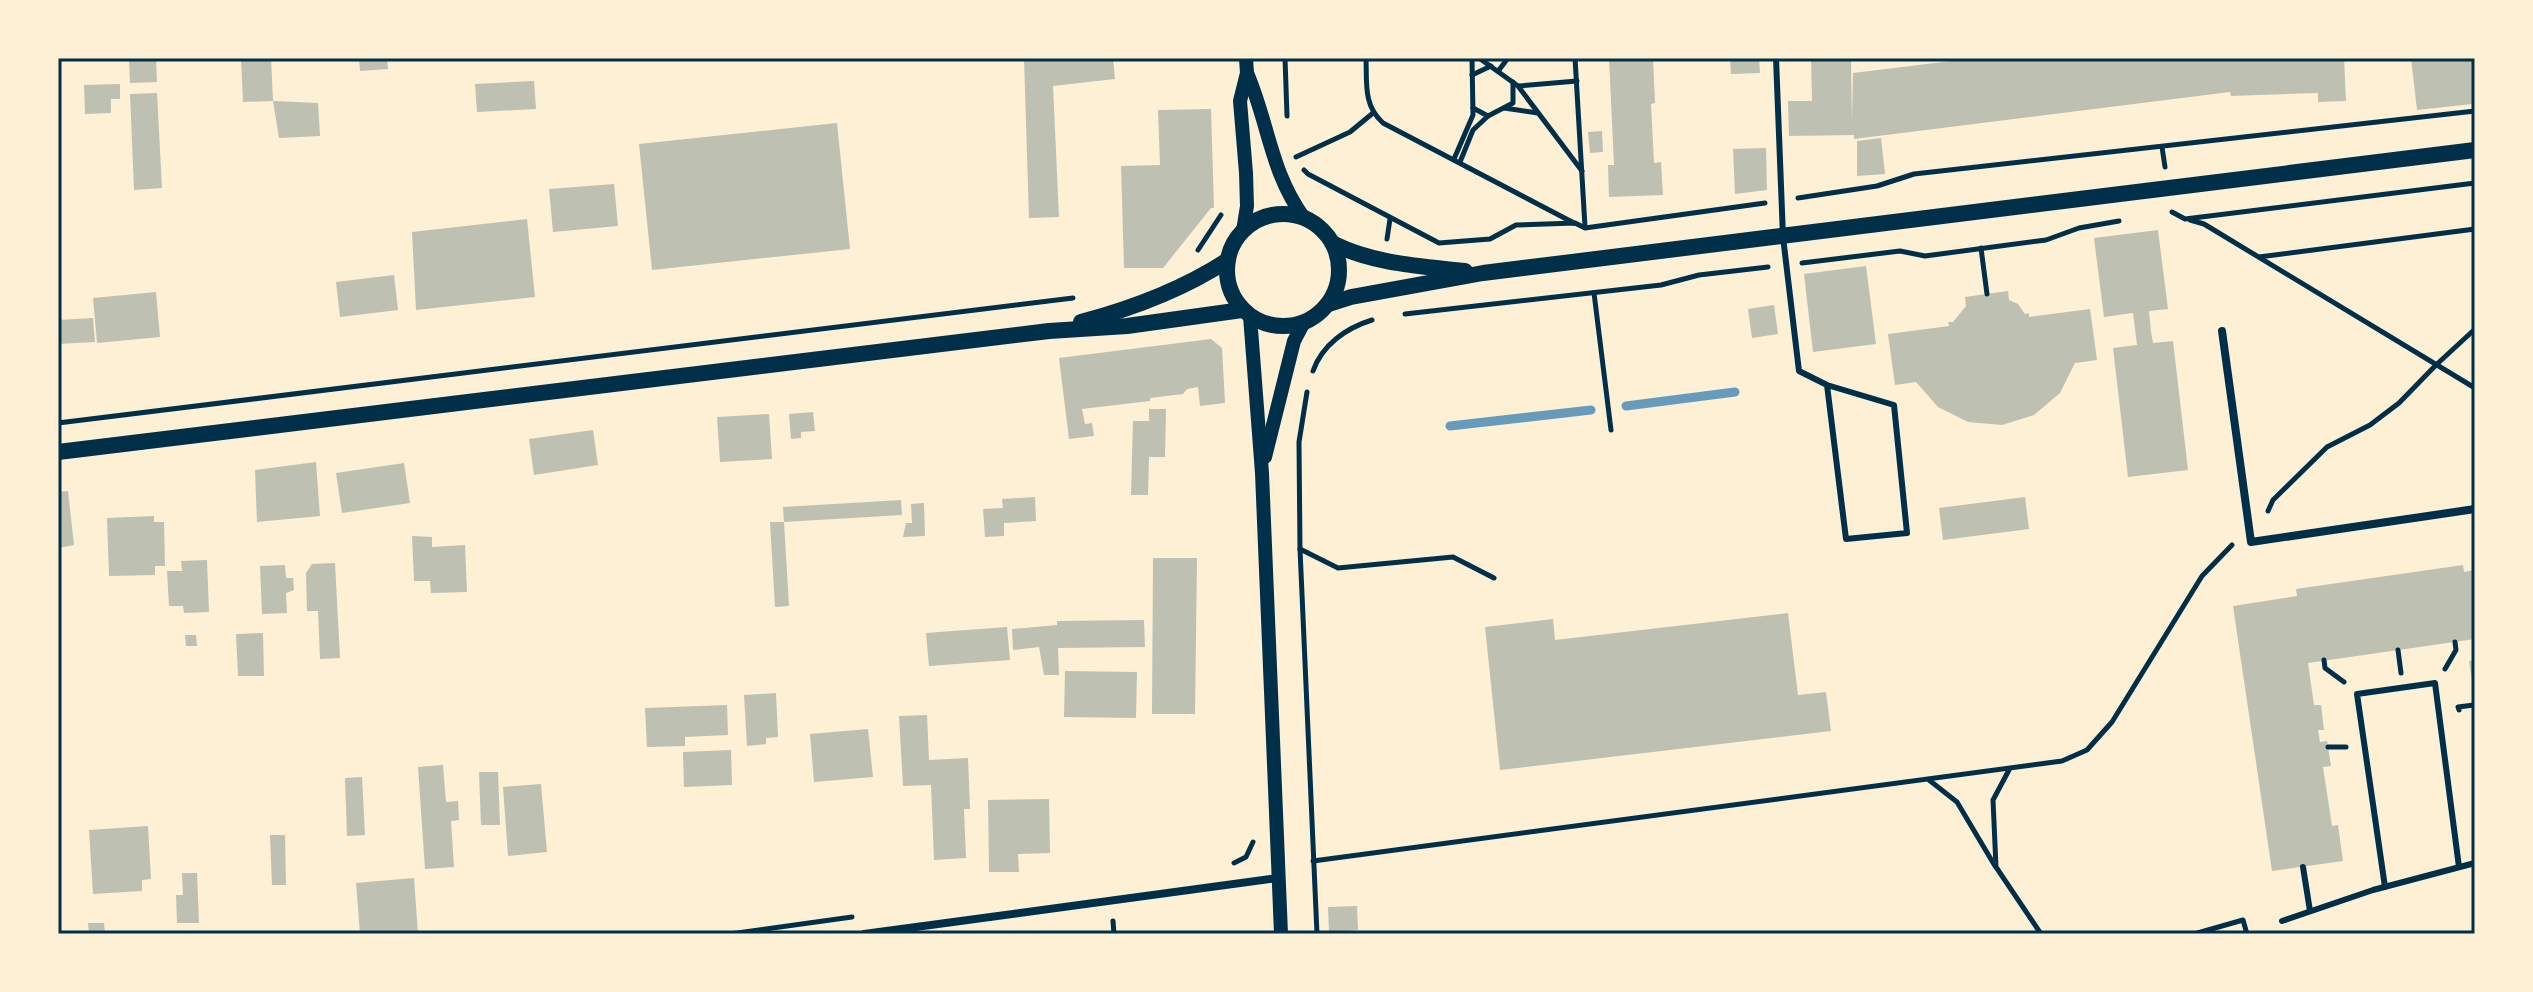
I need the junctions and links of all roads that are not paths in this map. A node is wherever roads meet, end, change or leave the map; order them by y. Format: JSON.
{"nodes":[{"id":1,"x":1776,"y":58,"type":"edge"},
{"id":2,"x":1247,"y":65,"type":"edge"},
{"id":3,"x":2475,"y":150,"type":"edge"},
{"id":4,"x":1304,"y":218,"type":"junction"},
{"id":5,"x":1243,"y":231,"type":"junction"},
{"id":6,"x":1783,"y":237,"type":"junction"},
{"id":7,"x":1334,"y":244,"type":"junction"},
{"id":8,"x":1228,"y":260,"type":"junction"},
{"id":9,"x":1483,"y":273,"type":"junction"},
{"id":10,"x":1329,"y":304,"type":"junction"},
{"id":11,"x":1246,"y":313,"type":"junction"},
{"id":12,"x":1303,"y":324,"type":"junction"},
{"id":13,"x":1049,"y":331,"type":"junction"},
{"id":14,"x":2222,"y":331,"type":"dead end"},
{"id":15,"x":1827,"y":385,"type":"junction"},
{"id":16,"x":58,"y":452,"type":"edge"},
{"id":17,"x":1262,"y":473,"type":"junction"},
{"id":18,"x":2475,"y":509,"type":"edge"},
{"id":19,"x":2475,"y":863,"type":"edge"},
{"id":20,"x":2303,"y":867,"type":"dead end"},
{"id":21,"x":2459,"y":867,"type":"junction"},
{"id":22,"x":1278,"y":878,"type":"junction"},
{"id":23,"x":2385,"y":887,"type":"junction"},
{"id":24,"x":2310,"y":911,"type":"junction"},
{"id":25,"x":2282,"y":921,"type":"dead end"},
{"id":26,"x":864,"y":934,"type":"edge"},
{"id":27,"x":1281,"y":934,"type":"edge"}],
"edges":[{"from":1,"to":6,"type":"lane"},
{"from":2,"to":4,"type":"street"},
{"from":2,"to":5,"type":"street"},
{"from":3,"to":6,"type":"main road"},
{"from":4,"to":5,"type":"main road"},
{"from":4,"to":7,"type":"main road"},
{"from":5,"to":8,"type":"main road"},
{"from":6,"to":9,"type":"main road"},
{"from":6,"to":15,"type":"lane"},
{"from":7,"to":9,"type":"main road"},
{"from":7,"to":10,"type":"main road"},
{"from":8,"to":11,"type":"main road"},
{"from":8,"to":13,"type":"main road"},
{"from":9,"to":10,"type":"main road"},
{"from":10,"to":12,"type":"main road"},
{"from":11,"to":12,"type":"main road"},
{"from":11,"to":13,"type":"main road"},
{"from":11,"to":17,"type":"street"},
{"from":12,"to":17,"type":"street"},
{"from":13,"to":16,"type":"main road"},
{"from":14,"to":18,"type":"street"},
{"from":15,"to":15,"type":"lane"},
{"from":17,"to":22,"type":"street"},
{"from":19,"to":21,"type":"lane"},
{"from":20,"to":24,"type":"lane"},
{"from":21,"to":23,"type":"lane"},
{"from":21,"to":23,"type":"lane"},
{"from":22,"to":26,"type":"street"},
{"from":22,"to":27,"type":"street"},
{"from":23,"to":24,"type":"lane"},
{"from":24,"to":25,"type":"lane"}]}
